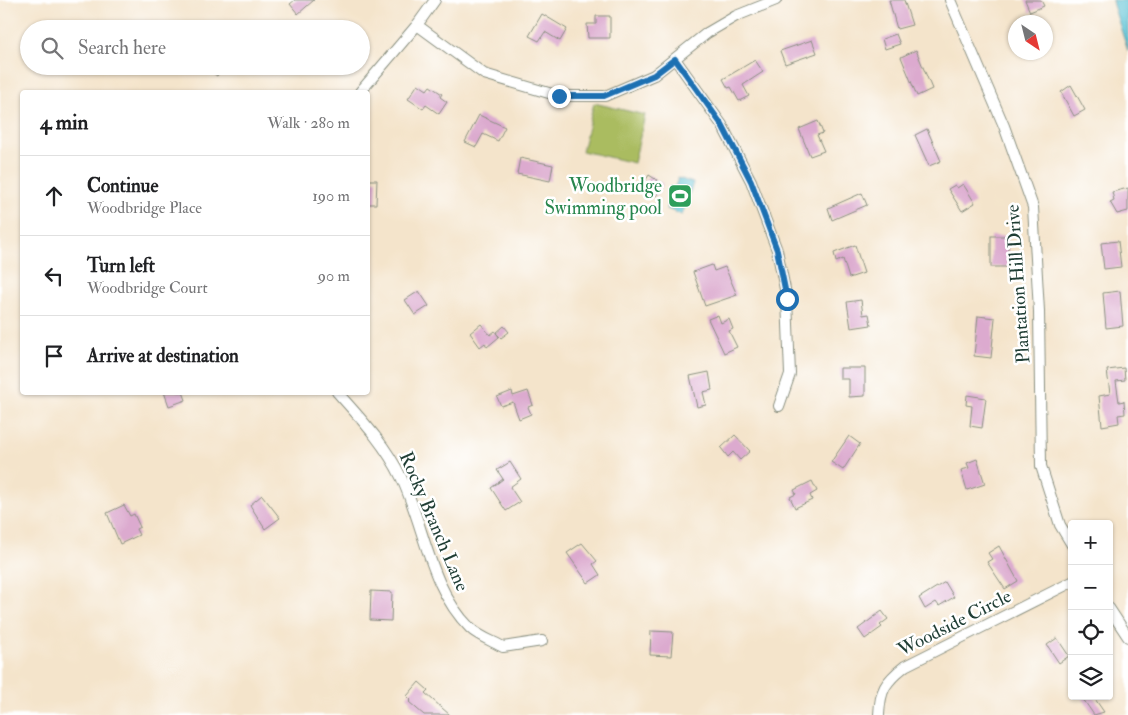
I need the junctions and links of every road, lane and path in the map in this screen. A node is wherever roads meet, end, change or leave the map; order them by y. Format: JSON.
{"nodes":[{"id":1,"x":435,"y":0,"type":"edge"},
{"id":2,"x":776,"y":0,"type":"edge"},
{"id":3,"x":950,"y":0,"type":"edge"},
{"id":4,"x":417,"y":25,"type":"junction"},
{"id":5,"x":675,"y":59,"type":"junction"},
{"id":6,"x":362,"y":90,"type":"edge"},
{"id":7,"x":339,"y":395,"type":"edge"},
{"id":8,"x":779,"y":406,"type":"dead end"},
{"id":9,"x":1068,"y":538,"type":"edge"},
{"id":10,"x":1068,"y":584,"type":"edge"},
{"id":11,"x":1110,"y":610,"type":"edge"},
{"id":12,"x":1128,"y":637,"type":"edge"},
{"id":13,"x":542,"y":641,"type":"dead end"},
{"id":14,"x":880,"y":715,"type":"edge"}],
"edges":[{"from":1,"to":4,"type":"street"},
{"from":2,"to":5,"type":"street"},
{"from":3,"to":9,"type":"street","name":"Plantation Hill Drive"},
{"from":4,"to":5,"type":"street"},
{"from":4,"to":6,"type":"street"},
{"from":5,"to":8,"type":"street"},
{"from":7,"to":13,"type":"street","name":"Rocky Branch Lane"},
{"from":10,"to":14,"type":"street","name":"Woodside Circle"},
{"from":11,"to":12,"type":"street"}]}
